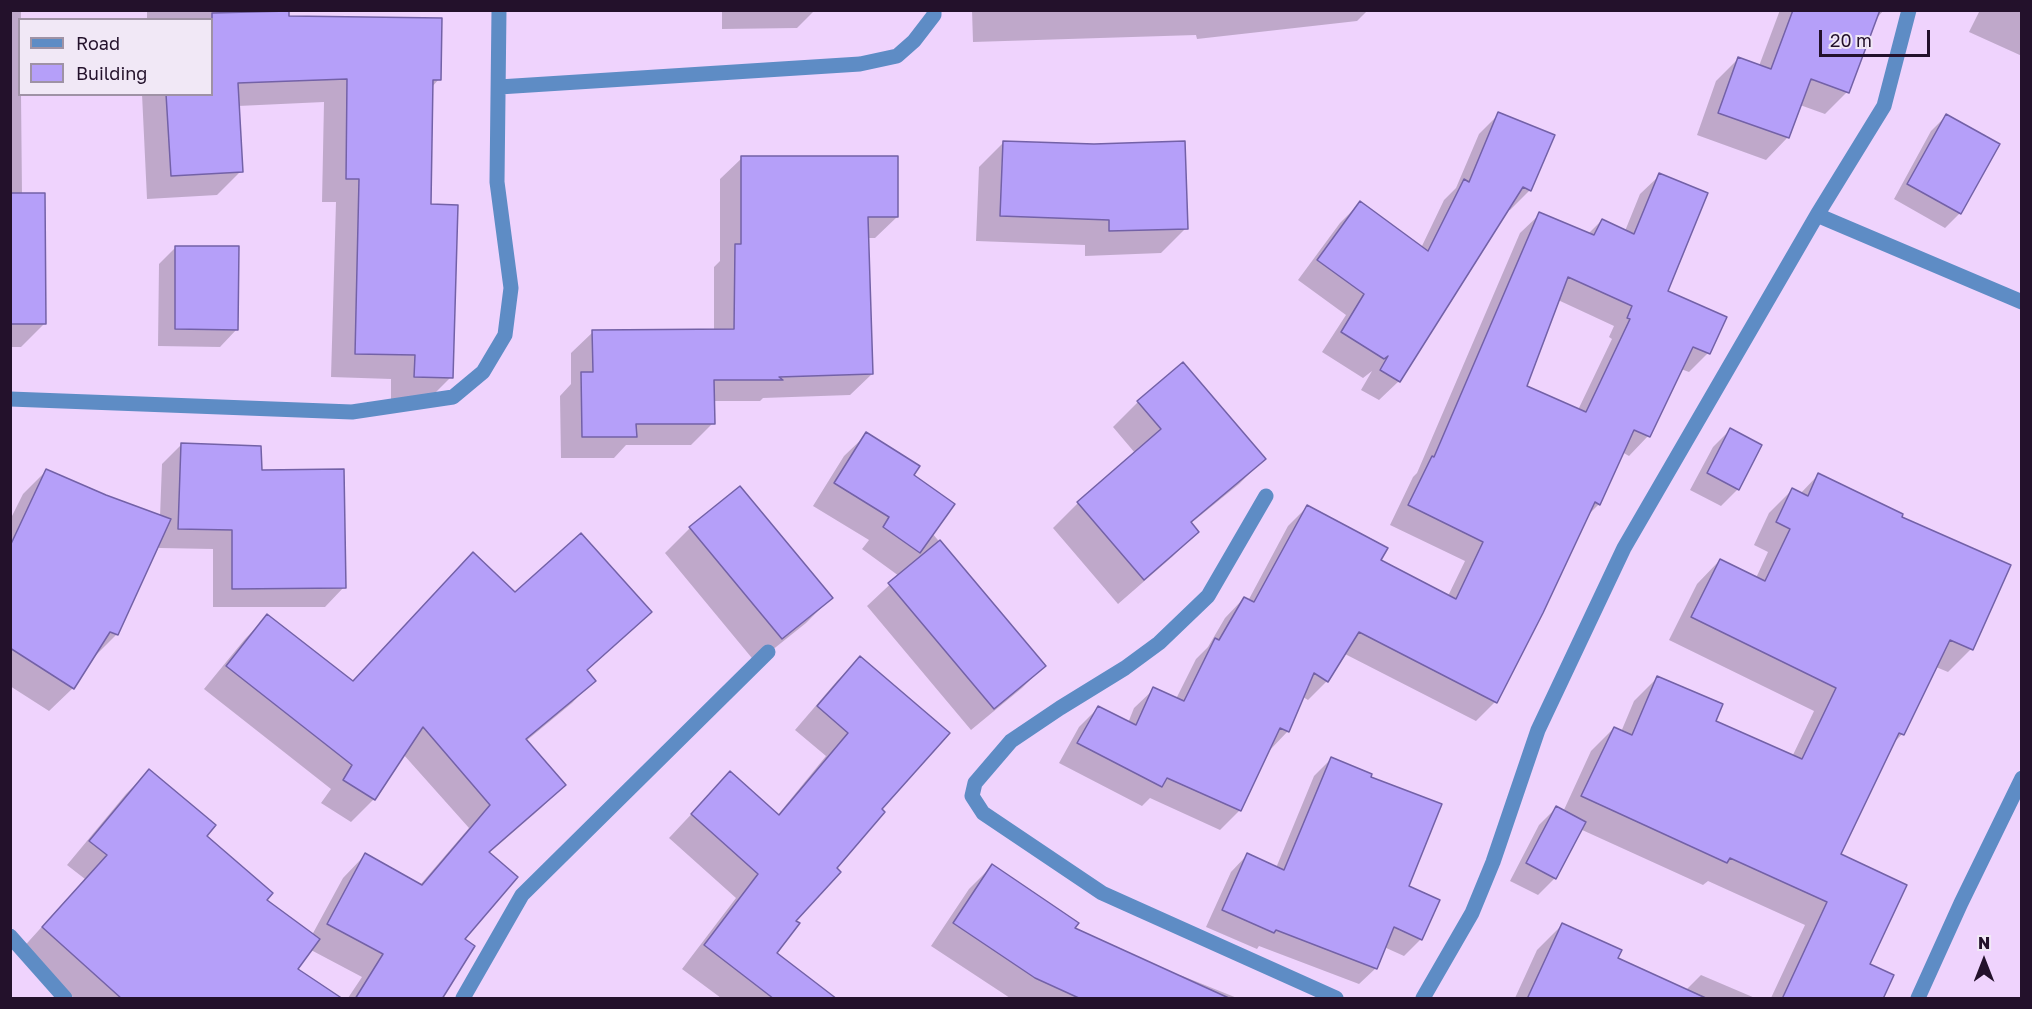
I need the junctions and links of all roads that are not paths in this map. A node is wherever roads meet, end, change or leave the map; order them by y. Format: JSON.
{"nodes":[{"id":1,"x":499,"y":10,"type":"edge"},
{"id":2,"x":934,"y":10,"type":"edge"},
{"id":3,"x":1909,"y":10,"type":"edge"},
{"id":4,"x":498,"y":87,"type":"junction"},
{"id":5,"x":1817,"y":216,"type":"junction"},
{"id":6,"x":2022,"y":302,"type":"edge"},
{"id":7,"x":10,"y":399,"type":"edge"},
{"id":8,"x":1266,"y":495,"type":"dead end"},
{"id":9,"x":768,"y":652,"type":"dead end"},
{"id":10,"x":2022,"y":778,"type":"edge"},
{"id":11,"x":10,"y":936,"type":"edge"},
{"id":12,"x":65,"y":999,"type":"edge"},
{"id":13,"x":463,"y":999,"type":"edge"},
{"id":14,"x":1336,"y":999,"type":"edge"},
{"id":15,"x":1423,"y":999,"type":"edge"},
{"id":16,"x":1918,"y":999,"type":"edge"}],
"edges":[{"from":1,"to":4,"type":"street"},
{"from":2,"to":4,"type":"street"},
{"from":3,"to":5,"type":"street"},
{"from":4,"to":7,"type":"street"},
{"from":5,"to":6,"type":"street"},
{"from":5,"to":15,"type":"street"},
{"from":8,"to":14,"type":"street"},
{"from":9,"to":13,"type":"street"},
{"from":10,"to":16,"type":"street"},
{"from":11,"to":12,"type":"street"}]}
